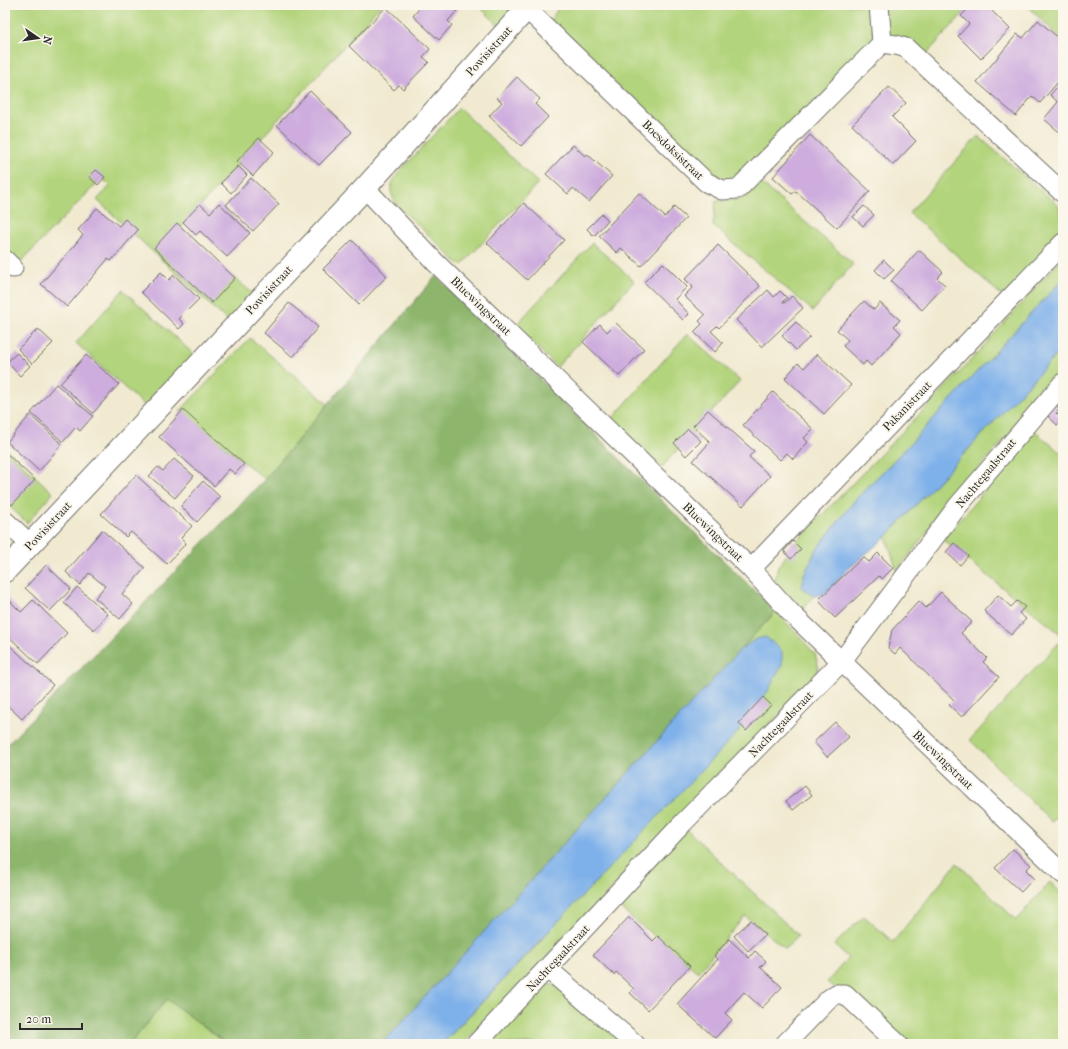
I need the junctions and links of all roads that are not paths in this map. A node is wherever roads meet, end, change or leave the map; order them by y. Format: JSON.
{"nodes":[{"id":1,"x":879,"y":5,"type":"edge"},
{"id":2,"x":529,"y":7,"type":"edge"},
{"id":3,"x":882,"y":44,"type":"junction"},
{"id":4,"x":365,"y":188,"type":"junction"},
{"id":5,"x":1063,"y":193,"type":"edge"},
{"id":6,"x":1063,"y":243,"type":"edge"},
{"id":7,"x":1063,"y":383,"type":"edge"},
{"id":8,"x":5,"y":521,"type":"edge"},
{"id":9,"x":30,"y":544,"type":"junction"},
{"id":10,"x":751,"y":569,"type":"junction"},
{"id":11,"x":5,"y":571,"type":"edge"},
{"id":12,"x":841,"y":662,"type":"junction"},
{"id":13,"x":1063,"y":874,"type":"edge"},
{"id":14,"x":548,"y":969,"type":"junction"},
{"id":15,"x":476,"y":1044,"type":"edge"},
{"id":16,"x":634,"y":1044,"type":"edge"},
{"id":17,"x":785,"y":1044,"type":"edge"},
{"id":18,"x":898,"y":1044,"type":"edge"}],
"edges":[{"from":1,"to":3,"type":"street"},
{"from":2,"to":3,"type":"street","name":"Boesdoksistraat"},
{"from":2,"to":4,"type":"street","name":"Powisistraat"},
{"from":3,"to":5,"type":"street"},
{"from":4,"to":9,"type":"street","name":"Powisistraat"},
{"from":4,"to":10,"type":"street","name":"Bluewingstraat"},
{"from":6,"to":10,"type":"street","name":"Pakanistraat"},
{"from":7,"to":12,"type":"street","name":"Nachtegaalstraat"},
{"from":8,"to":9,"type":"street"},
{"from":9,"to":11,"type":"street","name":"Powisistraat"},
{"from":10,"to":12,"type":"street","name":"Bluewingstraat"},
{"from":12,"to":13,"type":"street","name":"Bluewingstraat"},
{"from":12,"to":14,"type":"street","name":"Nachtegaalstraat"},
{"from":14,"to":15,"type":"street","name":"Nachtegaalstraat"},
{"from":14,"to":16,"type":"street"},
{"from":17,"to":18,"type":"street"}]}
